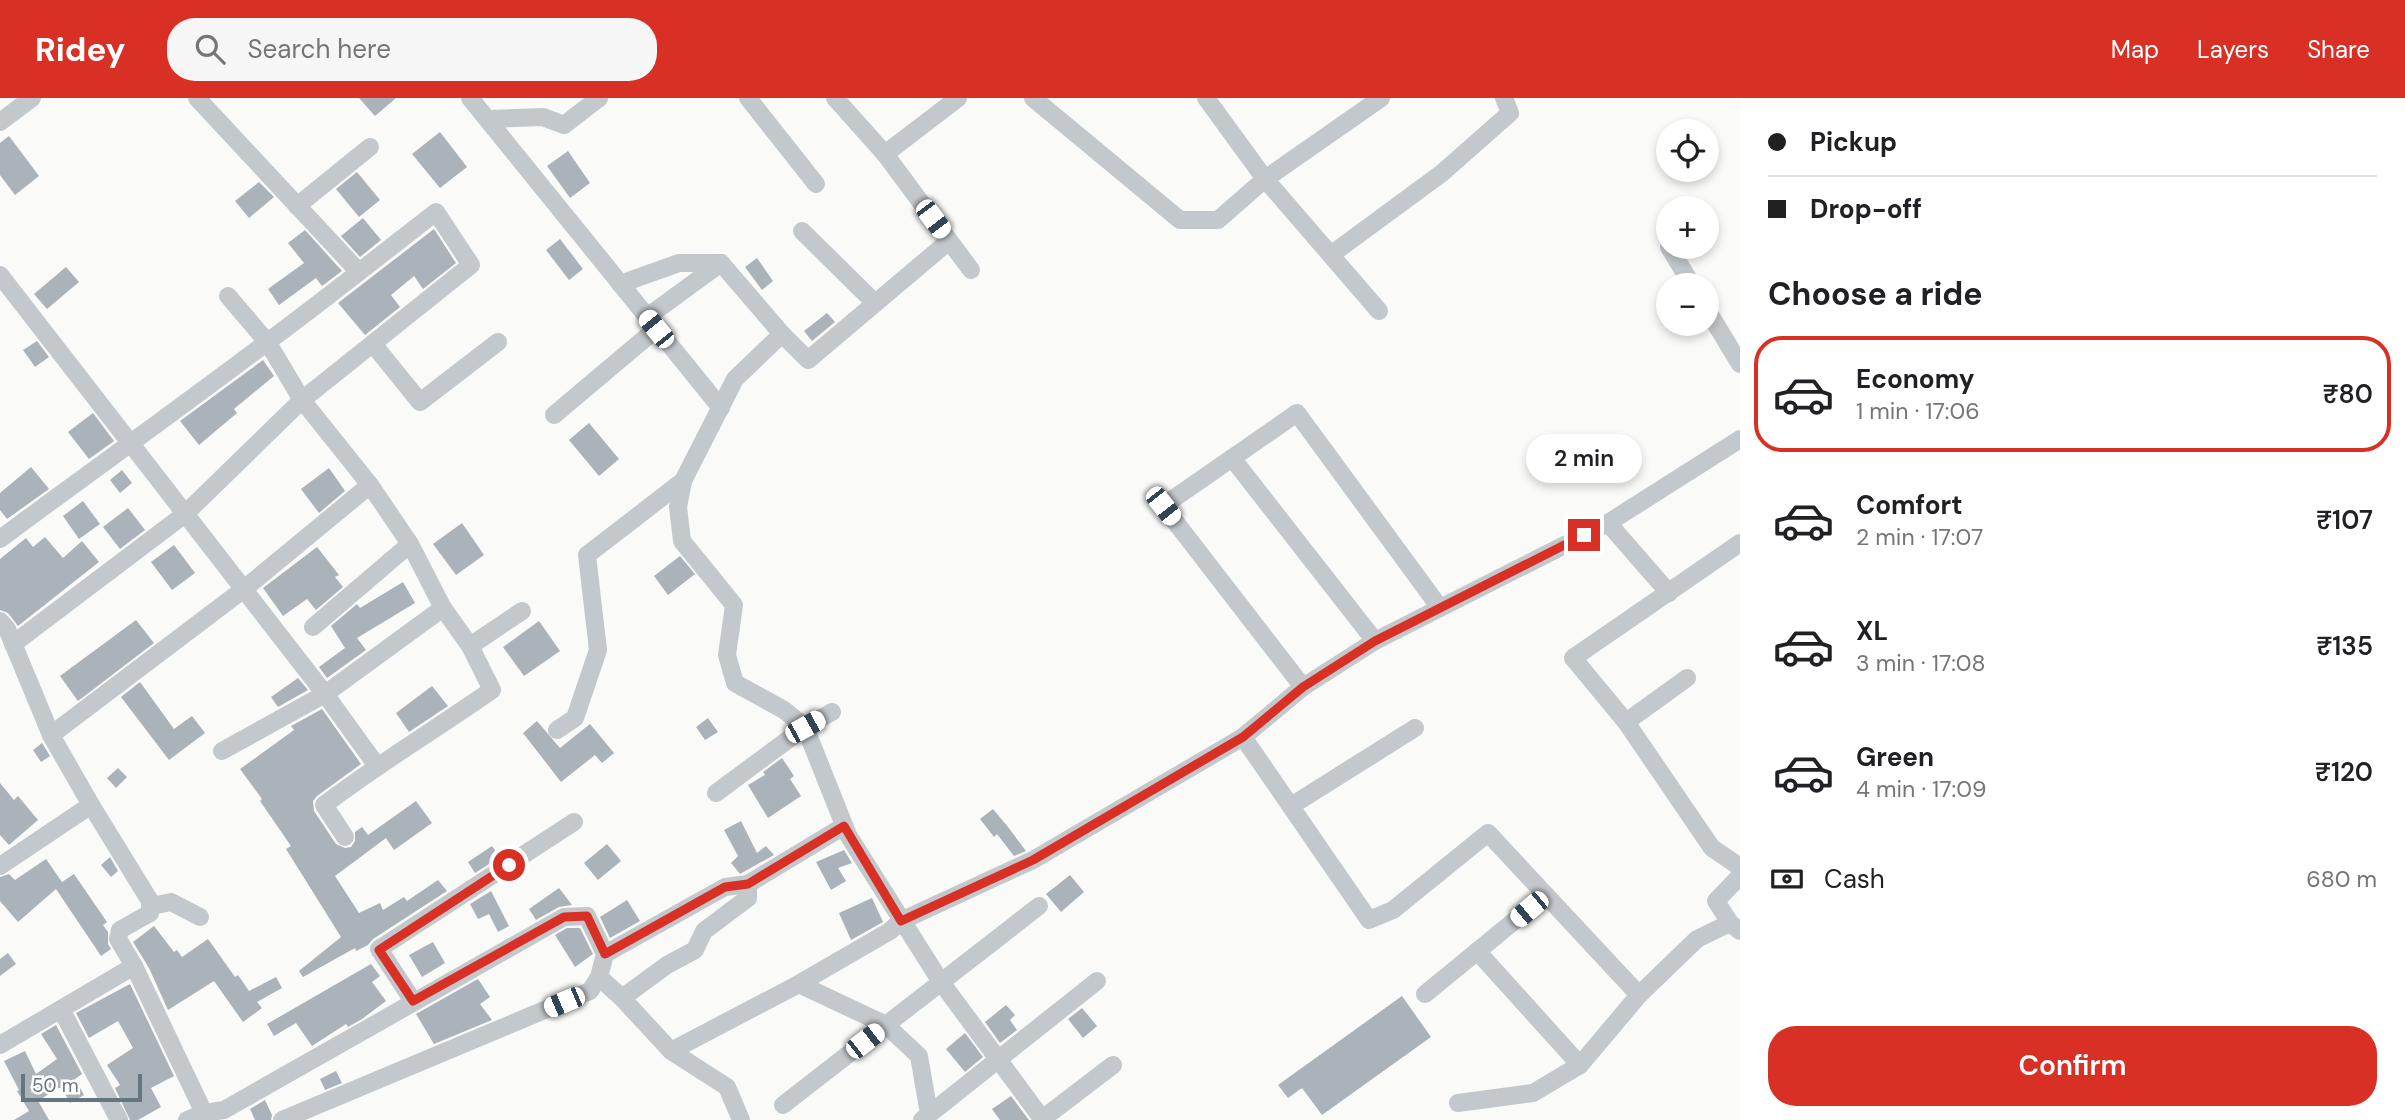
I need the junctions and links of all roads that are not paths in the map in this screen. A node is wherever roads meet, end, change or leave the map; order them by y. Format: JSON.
{"nodes":[{"id":1,"x":32,"y":98,"type":"edge"},
{"id":2,"x":197,"y":98,"type":"edge"},
{"id":3,"x":470,"y":98,"type":"edge"},
{"id":4,"x":599,"y":98,"type":"edge"},
{"id":5,"x":835,"y":98,"type":"edge"},
{"id":6,"x":958,"y":98,"type":"edge"},
{"id":7,"x":1033,"y":98,"type":"edge"},
{"id":8,"x":1381,"y":98,"type":"edge"},
{"id":9,"x":1504,"y":98,"type":"edge"},
{"id":10,"x":754,"y":100,"type":"edge"},
{"id":11,"x":1212,"y":100,"type":"edge"},
{"id":12,"x":489,"y":119,"type":"junction"},
{"id":13,"x":0,"y":122,"type":"edge"},
{"id":14,"x":370,"y":147,"type":"dead end"},
{"id":15,"x":885,"y":154,"type":"junction"},
{"id":16,"x":1265,"y":179,"type":"junction"},
{"id":17,"x":816,"y":184,"type":"dead end"},
{"id":18,"x":297,"y":206,"type":"junction"},
{"id":19,"x":802,"y":231,"type":"dead end"},
{"id":20,"x":949,"y":241,"type":"junction"},
{"id":21,"x":1332,"y":254,"type":"junction"},
{"id":22,"x":722,"y":264,"type":"junction"},
{"id":23,"x":971,"y":270,"type":"dead end"},
{"id":24,"x":359,"y":272,"type":"junction"},
{"id":25,"x":0,"y":275,"type":"edge"},
{"id":26,"x":620,"y":284,"type":"junction"},
{"id":27,"x":228,"y":296,"type":"dead end"},
{"id":28,"x":875,"y":303,"type":"junction"},
{"id":29,"x":1379,"y":312,"type":"dead end"},
{"id":30,"x":652,"y":323,"type":"junction"},
{"id":31,"x":1719,"y":329,"type":"edge"},
{"id":32,"x":782,"y":334,"type":"junction"},
{"id":33,"x":498,"y":342,"type":"dead end"},
{"id":34,"x":268,"y":344,"type":"junction"},
{"id":35,"x":373,"y":344,"type":"junction"},
{"id":36,"x":1740,"y":364,"type":"edge"},
{"id":37,"x":302,"y":400,"type":"junction"},
{"id":38,"x":721,"y":408,"type":"junction"},
{"id":39,"x":554,"y":415,"type":"dead end"},
{"id":40,"x":1740,"y":439,"type":"edge"},
{"id":41,"x":129,"y":443,"type":"junction"},
{"id":42,"x":1232,"y":458,"type":"junction"},
{"id":43,"x":683,"y":481,"type":"junction"},
{"id":44,"x":370,"y":485,"type":"junction"},
{"id":45,"x":185,"y":514,"type":"junction"},
{"id":46,"x":1608,"y":523,"type":"junction"},
{"id":47,"x":0,"y":539,"type":"edge"},
{"id":48,"x":1740,"y":543,"type":"edge"},
{"id":49,"x":410,"y":544,"type":"junction"},
{"id":50,"x":244,"y":589,"type":"junction"},
{"id":51,"x":1669,"y":593,"type":"junction"},
{"id":52,"x":443,"y":608,"type":"junction"},
{"id":53,"x":1440,"y":608,"type":"junction"},
{"id":54,"x":522,"y":611,"type":"dead end"},
{"id":55,"x":0,"y":621,"type":"edge"},
{"id":56,"x":313,"y":627,"type":"dead end"},
{"id":57,"x":1375,"y":641,"type":"junction"},
{"id":58,"x":13,"y":644,"type":"junction"},
{"id":59,"x":470,"y":646,"type":"junction"},
{"id":60,"x":1687,"y":678,"type":"dead end"},
{"id":61,"x":1303,"y":687,"type":"junction"},
{"id":62,"x":325,"y":695,"type":"junction"},
{"id":63,"x":832,"y":712,"type":"dead end"},
{"id":64,"x":1626,"y":722,"type":"junction"},
{"id":65,"x":805,"y":727,"type":"junction"},
{"id":66,"x":1415,"y":728,"type":"dead end"},
{"id":67,"x":557,"y":730,"type":"dead end"},
{"id":68,"x":51,"y":734,"type":"junction"},
{"id":69,"x":1243,"y":737,"type":"junction"},
{"id":70,"x":222,"y":751,"type":"dead end"},
{"id":71,"x":377,"y":766,"type":"junction"},
{"id":72,"x":716,"y":793,"type":"dead end"},
{"id":73,"x":91,"y":804,"type":"junction"},
{"id":74,"x":1291,"y":806,"type":"junction"},
{"id":75,"x":574,"y":822,"type":"dead end"},
{"id":76,"x":844,"y":826,"type":"junction"},
{"id":77,"x":345,"y":837,"type":"dead end"},
{"id":78,"x":0,"y":866,"type":"edge"},
{"id":79,"x":1740,"y":867,"type":"edge"},
{"id":80,"x":1740,"y":876,"type":"edge"},
{"id":81,"x":748,"y":884,"type":"junction"},
{"id":82,"x":1546,"y":895,"type":"junction"},
{"id":83,"x":152,"y":906,"type":"junction"},
{"id":84,"x":1039,"y":906,"type":"dead end"},
{"id":85,"x":200,"y":917,"type":"dead end"},
{"id":86,"x":901,"y":921,"type":"junction"},
{"id":87,"x":1735,"y":927,"type":"edge"},
{"id":88,"x":1477,"y":951,"type":"junction"},
{"id":89,"x":605,"y":954,"type":"junction"},
{"id":90,"x":134,"y":966,"type":"junction"},
{"id":91,"x":599,"y":977,"type":"junction"},
{"id":92,"x":1097,"y":981,"type":"dead end"},
{"id":93,"x":941,"y":982,"type":"junction"},
{"id":94,"x":799,"y":984,"type":"junction"},
{"id":95,"x":1425,"y":994,"type":"dead end"},
{"id":96,"x":1639,"y":995,"type":"junction"},
{"id":97,"x":622,"y":998,"type":"junction"},
{"id":98,"x":413,"y":1001,"type":"junction"},
{"id":99,"x":61,"y":1009,"type":"junction"},
{"id":100,"x":886,"y":1025,"type":"junction"},
{"id":101,"x":2,"y":1040,"type":"edge"},
{"id":102,"x":671,"y":1051,"type":"junction"},
{"id":103,"x":998,"y":1057,"type":"junction"},
{"id":104,"x":1113,"y":1065,"type":"dead end"},
{"id":105,"x":1580,"y":1065,"type":"junction"},
{"id":106,"x":1458,"y":1103,"type":"dead end"},
{"id":107,"x":783,"y":1105,"type":"dead end"},
{"id":108,"x":196,"y":1117,"type":"edge"},
{"id":109,"x":925,"y":1117,"type":"edge"},
{"id":110,"x":120,"y":1120,"type":"edge"},
{"id":111,"x":282,"y":1120,"type":"edge"},
{"id":112,"x":741,"y":1120,"type":"edge"},
{"id":113,"x":1042,"y":1120,"type":"edge"}],
"edges":[{"from":1,"to":13,"type":"street"},
{"from":2,"to":18,"type":"street"},
{"from":3,"to":12,"type":"street"},
{"from":4,"to":12,"type":"street"},
{"from":5,"to":15,"type":"street"},
{"from":6,"to":15,"type":"street"},
{"from":7,"to":16,"type":"street"},
{"from":8,"to":16,"type":"street"},
{"from":9,"to":21,"type":"street"},
{"from":10,"to":17,"type":"street"},
{"from":11,"to":16,"type":"street"},
{"from":12,"to":26,"type":"street"},
{"from":14,"to":18,"type":"street"},
{"from":15,"to":20,"type":"street"},
{"from":16,"to":21,"type":"street"},
{"from":18,"to":24,"type":"street"},
{"from":19,"to":28,"type":"street"},
{"from":20,"to":23,"type":"street"},
{"from":20,"to":28,"type":"street"},
{"from":21,"to":29,"type":"street"},
{"from":22,"to":26,"type":"street"},
{"from":22,"to":30,"type":"street"},
{"from":22,"to":32,"type":"street"},
{"from":24,"to":34,"type":"street"},
{"from":24,"to":35,"type":"street"},
{"from":25,"to":41,"type":"street"},
{"from":26,"to":30,"type":"street"},
{"from":27,"to":34,"type":"street"},
{"from":28,"to":32,"type":"street"},
{"from":30,"to":38,"type":"street"},
{"from":30,"to":39,"type":"street"},
{"from":31,"to":36,"type":"street"},
{"from":32,"to":38,"type":"street"},
{"from":33,"to":35,"type":"street"},
{"from":34,"to":37,"type":"street"},
{"from":34,"to":41,"type":"street"},
{"from":35,"to":37,"type":"street"},
{"from":37,"to":44,"type":"street"},
{"from":37,"to":45,"type":"street"},
{"from":38,"to":43,"type":"street"},
{"from":40,"to":46,"type":"street"},
{"from":41,"to":45,"type":"street"},
{"from":41,"to":47,"type":"street"},
{"from":42,"to":53,"type":"street"},
{"from":42,"to":57,"type":"street"},
{"from":42,"to":61,"type":"street"},
{"from":43,"to":65,"type":"street"},
{"from":43,"to":67,"type":"street"},
{"from":44,"to":49,"type":"street"},
{"from":44,"to":50,"type":"street"},
{"from":45,"to":50,"type":"street"},
{"from":45,"to":58,"type":"street"},
{"from":46,"to":51,"type":"street"},
{"from":46,"to":53,"type":"street"},
{"from":48,"to":51,"type":"street"},
{"from":49,"to":52,"type":"street"},
{"from":49,"to":56,"type":"street"},
{"from":50,"to":62,"type":"street"},
{"from":50,"to":68,"type":"street"},
{"from":51,"to":64,"type":"street"},
{"from":52,"to":59,"type":"street"},
{"from":52,"to":62,"type":"street"},
{"from":53,"to":57,"type":"street"},
{"from":54,"to":59,"type":"street"},
{"from":55,"to":58,"type":"street"},
{"from":57,"to":61,"type":"street"},
{"from":58,"to":68,"type":"street"},
{"from":59,"to":71,"type":"street"},
{"from":60,"to":64,"type":"street"},
{"from":61,"to":69,"type":"street"},
{"from":62,"to":70,"type":"street"},
{"from":62,"to":71,"type":"street"},
{"from":63,"to":65,"type":"street"},
{"from":64,"to":79,"type":"street"},
{"from":65,"to":72,"type":"street"},
{"from":65,"to":76,"type":"street"},
{"from":66,"to":74,"type":"street"},
{"from":68,"to":73,"type":"street"},
{"from":69,"to":74,"type":"street"},
{"from":69,"to":86,"type":"street"},
{"from":71,"to":77,"type":"street"},
{"from":73,"to":78,"type":"street"},
{"from":73,"to":83,"type":"street"},
{"from":74,"to":82,"type":"street"},
{"from":75,"to":98,"type":"street"},
{"from":76,"to":81,"type":"street"},
{"from":76,"to":86,"type":"street"},
{"from":80,"to":87,"type":"street"},
{"from":81,"to":89,"type":"street"},
{"from":81,"to":97,"type":"street"},
{"from":82,"to":88,"type":"street"},
{"from":82,"to":96,"type":"street"},
{"from":83,"to":85,"type":"street"},
{"from":83,"to":90,"type":"street"},
{"from":84,"to":93,"type":"street"},
{"from":86,"to":93,"type":"street"},
{"from":86,"to":94,"type":"street"},
{"from":87,"to":96,"type":"street"},
{"from":88,"to":95,"type":"street"},
{"from":88,"to":105,"type":"street"},
{"from":89,"to":91,"type":"street"},
{"from":89,"to":98,"type":"street"},
{"from":90,"to":99,"type":"street"},
{"from":90,"to":108,"type":"street"},
{"from":91,"to":97,"type":"street"},
{"from":91,"to":111,"type":"street"},
{"from":92,"to":103,"type":"street"},
{"from":93,"to":100,"type":"street"},
{"from":93,"to":103,"type":"street"},
{"from":94,"to":100,"type":"street"},
{"from":94,"to":102,"type":"street"},
{"from":96,"to":105,"type":"street"},
{"from":97,"to":102,"type":"street"},
{"from":98,"to":108,"type":"street"},
{"from":99,"to":101,"type":"street"},
{"from":99,"to":110,"type":"street"},
{"from":100,"to":107,"type":"street"},
{"from":100,"to":109,"type":"street"},
{"from":102,"to":112,"type":"street"},
{"from":103,"to":109,"type":"street"},
{"from":103,"to":113,"type":"street"},
{"from":104,"to":113,"type":"street"},
{"from":105,"to":106,"type":"street"}]}
